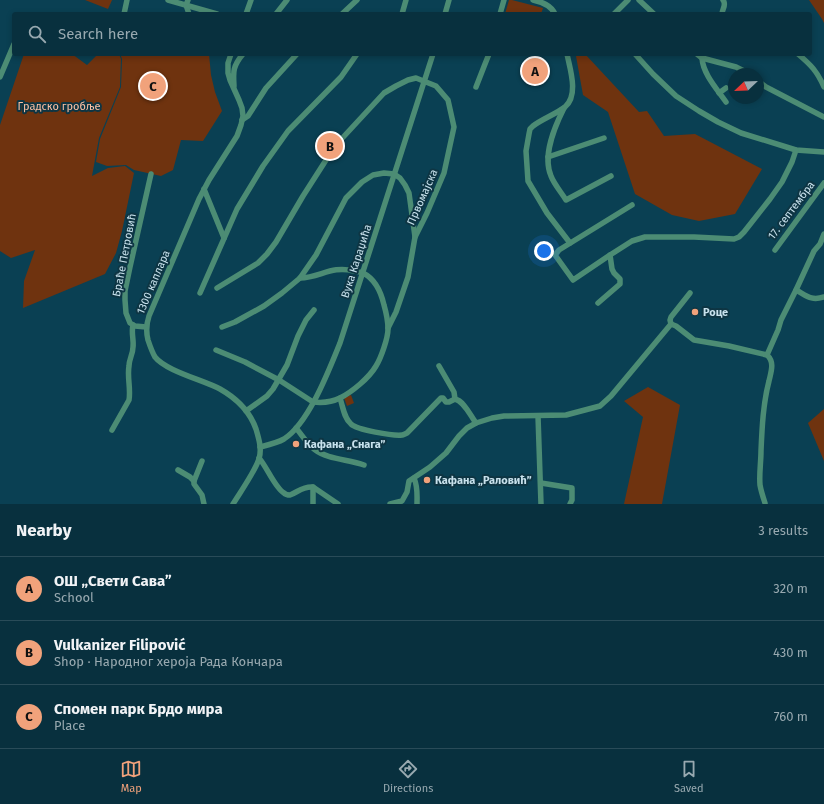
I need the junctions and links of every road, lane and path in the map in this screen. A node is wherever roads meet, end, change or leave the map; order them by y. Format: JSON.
{"nodes":[{"id":1,"x":127,"y":0,"type":"edge"},
{"id":2,"x":168,"y":0,"type":"edge"},
{"id":3,"x":251,"y":0,"type":"edge"},
{"id":4,"x":287,"y":0,"type":"edge"},
{"id":5,"x":357,"y":0,"type":"edge"},
{"id":6,"x":406,"y":0,"type":"edge"},
{"id":7,"x":449,"y":0,"type":"edge"},
{"id":8,"x":504,"y":0,"type":"edge"},
{"id":9,"x":532,"y":0,"type":"edge"},
{"id":10,"x":628,"y":0,"type":"edge"},
{"id":11,"x":639,"y":0,"type":"edge"},
{"id":12,"x":723,"y":0,"type":"edge"},
{"id":13,"x":187,"y":3,"type":"edge"},
{"id":14,"x":124,"y":12,"type":"edge"},
{"id":15,"x":209,"y":12,"type":"edge"},
{"id":16,"x":247,"y":12,"type":"edge"},
{"id":17,"x":278,"y":12,"type":"edge"},
{"id":18,"x":344,"y":12,"type":"edge"},
{"id":19,"x":403,"y":12,"type":"edge"},
{"id":20,"x":446,"y":12,"type":"edge"},
{"id":21,"x":501,"y":12,"type":"edge"},
{"id":22,"x":554,"y":12,"type":"edge"},
{"id":23,"x":616,"y":12,"type":"edge"},
{"id":24,"x":652,"y":12,"type":"edge"},
{"id":25,"x":723,"y":12,"type":"edge"},
{"id":26,"x":12,"y":49,"type":"edge"},
{"id":27,"x":230,"y":56,"type":"edge"},
{"id":28,"x":242,"y":56,"type":"edge"},
{"id":29,"x":295,"y":56,"type":"edge"},
{"id":30,"x":356,"y":56,"type":"edge"},
{"id":31,"x":432,"y":56,"type":"edge"},
{"id":32,"x":488,"y":56,"type":"edge"},
{"id":33,"x":567,"y":56,"type":"edge"},
{"id":34,"x":637,"y":56,"type":"edge"},
{"id":35,"x":700,"y":56,"type":"edge"},
{"id":36,"x":703,"y":56,"type":"edge"},
{"id":37,"x":800,"y":56,"type":"edge"},
{"id":38,"x":738,"y":68,"type":"edge"},
{"id":39,"x":0,"y":77,"type":"edge"},
{"id":40,"x":424,"y":81,"type":"junction"},
{"id":41,"x":764,"y":86,"type":"edge"},
{"id":42,"x":476,"y":87,"type":"dead end"},
{"id":43,"x":824,"y":87,"type":"edge"},
{"id":44,"x":726,"y":88,"type":"dead end"},
{"id":45,"x":234,"y":89,"type":"junction"},
{"id":46,"x":719,"y":93,"type":"junction"},
{"id":47,"x":726,"y":102,"type":"dead end"},
{"id":48,"x":565,"y":107,"type":"junction"},
{"id":49,"x":824,"y":117,"type":"edge"},
{"id":50,"x":242,"y":120,"type":"junction"},
{"id":51,"x":604,"y":138,"type":"dead end"},
{"id":52,"x":796,"y":150,"type":"junction"},
{"id":53,"x":824,"y":152,"type":"edge"},
{"id":54,"x":548,"y":157,"type":"junction"},
{"id":55,"x":151,"y":174,"type":"dead end"},
{"id":56,"x":394,"y":174,"type":"junction"},
{"id":57,"x":611,"y":176,"type":"dead end"},
{"id":58,"x":824,"y":183,"type":"edge"},
{"id":59,"x":204,"y":189,"type":"junction"},
{"id":60,"x":632,"y":205,"type":"dead end"},
{"id":61,"x":824,"y":234,"type":"edge"},
{"id":62,"x":224,"y":238,"type":"junction"},
{"id":63,"x":415,"y":238,"type":"junction"},
{"id":64,"x":570,"y":243,"type":"junction"},
{"id":65,"x":775,"y":250,"type":"dead end"},
{"id":66,"x":610,"y":255,"type":"junction"},
{"id":67,"x":362,"y":273,"type":"junction"},
{"id":68,"x":300,"y":278,"type":"junction"},
{"id":69,"x":217,"y":288,"type":"dead end"},
{"id":70,"x":796,"y":290,"type":"junction"},
{"id":71,"x":200,"y":293,"type":"dead end"},
{"id":72,"x":690,"y":293,"type":"dead end"},
{"id":73,"x":824,"y":297,"type":"edge"},
{"id":74,"x":598,"y":303,"type":"dead end"},
{"id":75,"x":314,"y":310,"type":"dead end"},
{"id":76,"x":670,"y":324,"type":"junction"},
{"id":77,"x":133,"y":325,"type":"junction"},
{"id":78,"x":146,"y":327,"type":"junction"},
{"id":79,"x":222,"y":327,"type":"dead end"},
{"id":80,"x":388,"y":328,"type":"junction"},
{"id":81,"x":216,"y":350,"type":"dead end"},
{"id":82,"x":767,"y":356,"type":"junction"},
{"id":83,"x":439,"y":366,"type":"dead end"},
{"id":84,"x":279,"y":380,"type":"junction"},
{"id":85,"x":340,"y":398,"type":"junction"},
{"id":86,"x":455,"y":399,"type":"junction"},
{"id":87,"x":313,"y":402,"type":"junction"},
{"id":88,"x":246,"y":411,"type":"junction"},
{"id":89,"x":538,"y":416,"type":"junction"},
{"id":90,"x":476,"y":423,"type":"junction"},
{"id":91,"x":296,"y":428,"type":"junction"},
{"id":92,"x":112,"y":430,"type":"dead end"},
{"id":93,"x":260,"y":447,"type":"junction"},
{"id":94,"x":259,"y":458,"type":"junction"},
{"id":95,"x":202,"y":461,"type":"dead end"},
{"id":96,"x":364,"y":466,"type":"dead end"},
{"id":97,"x":178,"y":470,"type":"dead end"},
{"id":98,"x":414,"y":478,"type":"junction"},
{"id":99,"x":194,"y":481,"type":"junction"},
{"id":100,"x":541,"y":483,"type":"junction"},
{"id":101,"x":313,"y":488,"type":"junction"},
{"id":102,"x":765,"y":503,"type":"edge"},
{"id":103,"x":204,"y":504,"type":"edge"},
{"id":104,"x":233,"y":504,"type":"edge"},
{"id":105,"x":313,"y":504,"type":"edge"},
{"id":106,"x":338,"y":504,"type":"edge"},
{"id":107,"x":390,"y":504,"type":"edge"},
{"id":108,"x":417,"y":504,"type":"edge"},
{"id":109,"x":541,"y":504,"type":"edge"},
{"id":110,"x":570,"y":504,"type":"edge"}],
"edges":[{"from":1,"to":14,"type":"street"},
{"from":2,"to":13,"type":"street"},
{"from":3,"to":16,"type":"street"},
{"from":4,"to":17,"type":"street"},
{"from":5,"to":18,"type":"street"},
{"from":6,"to":19,"type":"street"},
{"from":7,"to":20,"type":"street"},
{"from":8,"to":21,"type":"street"},
{"from":9,"to":22,"type":"street"},
{"from":10,"to":23,"type":"street"},
{"from":11,"to":24,"type":"street"},
{"from":12,"to":25,"type":"street"},
{"from":13,"to":15,"type":"street"},
{"from":26,"to":39,"type":"street"},
{"from":27,"to":45,"type":"street"},
{"from":28,"to":45,"type":"street"},
{"from":29,"to":50,"type":"street"},
{"from":30,"to":62,"type":"street"},
{"from":31,"to":40,"type":"street","name":"Вука Караџића"},
{"from":32,"to":42,"type":"street"},
{"from":33,"to":48,"type":"street"},
{"from":34,"to":52,"type":"street"},
{"from":35,"to":46,"type":"street"},
{"from":36,"to":38,"type":"street"},
{"from":37,"to":43,"type":"street"},
{"from":40,"to":56,"type":"street","name":"Вука Караџића"},
{"from":40,"to":63,"type":"street","name":"Првомајска"},
{"from":40,"to":69,"type":"street"},
{"from":41,"to":49,"type":"street"},
{"from":44,"to":46,"type":"street"},
{"from":45,"to":50,"type":"street"},
{"from":46,"to":47,"type":"street"},
{"from":48,"to":54,"type":"street"},
{"from":48,"to":64,"type":"street"},
{"from":50,"to":59,"type":"street","name":"1300 каплара"},
{"from":51,"to":54,"type":"street"},
{"from":52,"to":53,"type":"street"},
{"from":52,"to":66,"type":"street"},
{"from":54,"to":57,"type":"street"},
{"from":55,"to":77,"type":"street","name":"Браће Петровић"},
{"from":56,"to":63,"type":"street"},
{"from":56,"to":67,"type":"street","name":"Вука Караџића"},
{"from":56,"to":68,"type":"street"},
{"from":58,"to":65,"type":"street","name":"17. септембра"},
{"from":59,"to":62,"type":"street"},
{"from":59,"to":78,"type":"street","name":"1300 каплара"},
{"from":60,"to":64,"type":"street"},
{"from":61,"to":70,"type":"street"},
{"from":62,"to":71,"type":"street"},
{"from":63,"to":80,"type":"street"},
{"from":64,"to":66,"type":"street"},
{"from":66,"to":74,"type":"street"},
{"from":67,"to":68,"type":"street"},
{"from":67,"to":80,"type":"street"},
{"from":67,"to":87,"type":"street","name":"Вука Караџића"},
{"from":68,"to":79,"type":"street"},
{"from":70,"to":73,"type":"street"},
{"from":70,"to":82,"type":"street"},
{"from":72,"to":76,"type":"street"},
{"from":75,"to":84,"type":"street"},
{"from":76,"to":82,"type":"street"},
{"from":76,"to":89,"type":"street"},
{"from":77,"to":78,"type":"street"},
{"from":77,"to":92,"type":"street","name":"1300 каплара"},
{"from":78,"to":88,"type":"street","name":"1300 каплара"},
{"from":80,"to":85,"type":"street"},
{"from":81,"to":84,"type":"street"},
{"from":82,"to":102,"type":"street"},
{"from":83,"to":86,"type":"street"},
{"from":84,"to":87,"type":"street"},
{"from":84,"to":88,"type":"street"},
{"from":85,"to":86,"type":"street"},
{"from":85,"to":87,"type":"street"},
{"from":86,"to":90,"type":"street"},
{"from":87,"to":91,"type":"street","name":"Вука Караџића"},
{"from":88,"to":93,"type":"street","name":"1300 каплара"},
{"from":89,"to":90,"type":"street"},
{"from":89,"to":100,"type":"street"},
{"from":90,"to":98,"type":"street"},
{"from":91,"to":93,"type":"street","name":"Вука Караџића"},
{"from":91,"to":96,"type":"street"},
{"from":93,"to":94,"type":"street","name":"1300 каплара"},
{"from":94,"to":101,"type":"street"},
{"from":94,"to":104,"type":"street"},
{"from":95,"to":99,"type":"street"},
{"from":97,"to":99,"type":"street"},
{"from":98,"to":107,"type":"street"},
{"from":98,"to":108,"type":"street"},
{"from":99,"to":103,"type":"street"},
{"from":100,"to":109,"type":"street"},
{"from":100,"to":110,"type":"street"},
{"from":101,"to":105,"type":"street"},
{"from":101,"to":106,"type":"street"}]}
